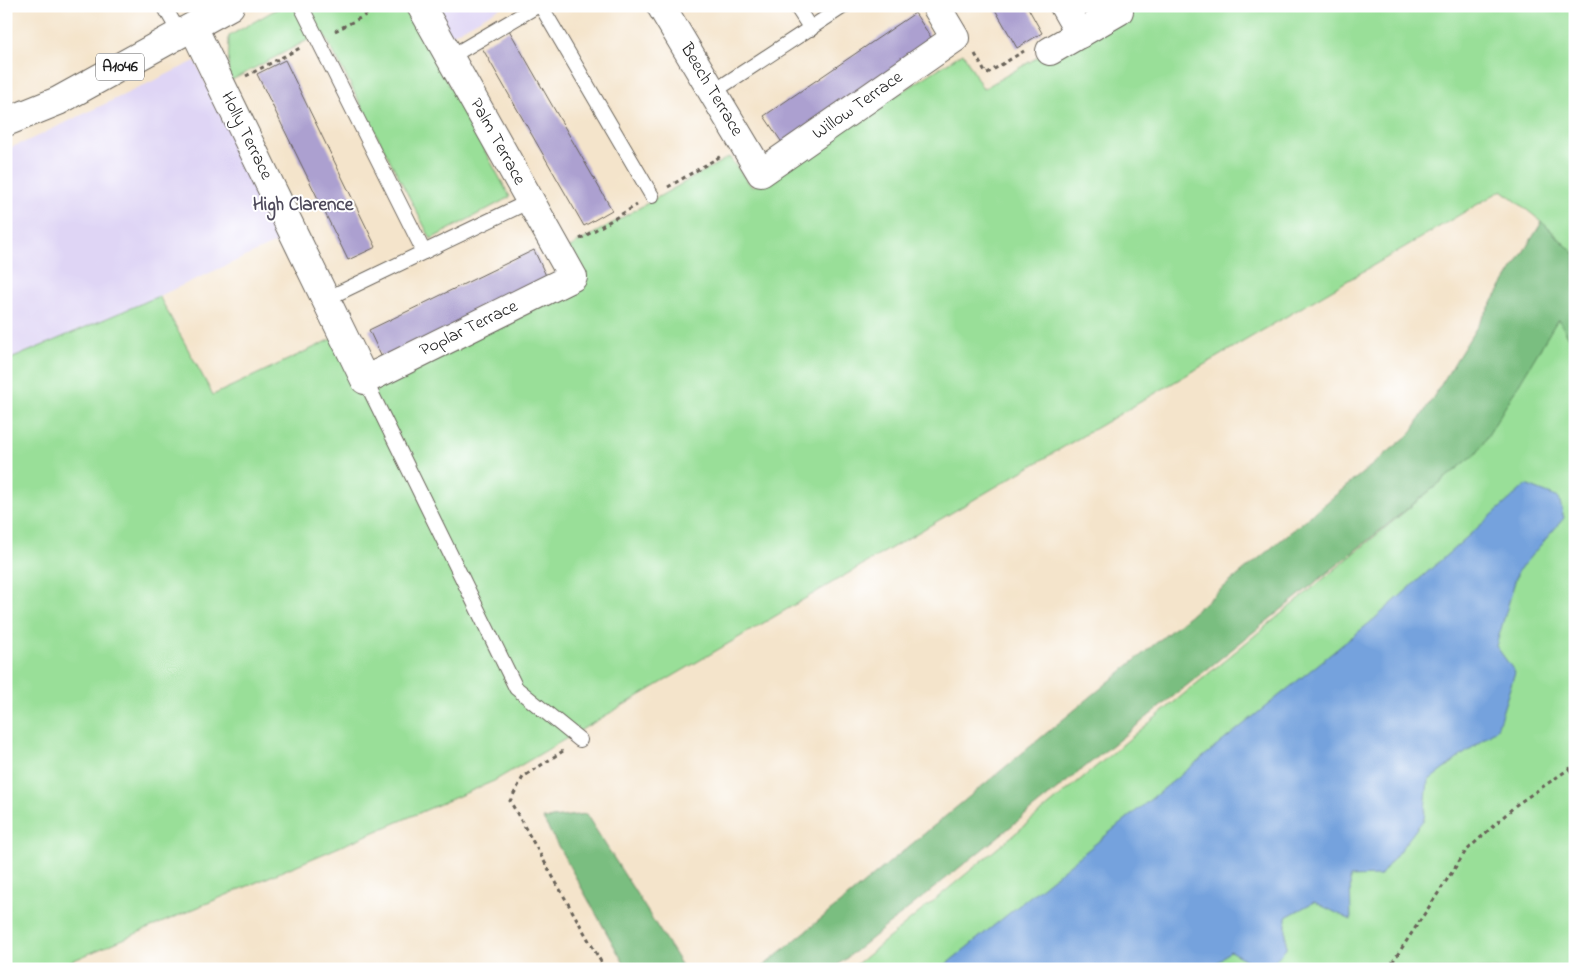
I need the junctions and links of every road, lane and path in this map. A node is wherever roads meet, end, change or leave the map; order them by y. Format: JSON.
{"nodes":[{"id":1,"x":164,"y":6,"type":"edge"},
{"id":2,"x":230,"y":6,"type":"edge"},
{"id":3,"x":301,"y":6,"type":"edge"},
{"id":4,"x":421,"y":6,"type":"edge"},
{"id":5,"x":537,"y":6,"type":"edge"},
{"id":6,"x":541,"y":6,"type":"edge"},
{"id":7,"x":661,"y":6,"type":"edge"},
{"id":8,"x":796,"y":6,"type":"edge"},
{"id":9,"x":844,"y":6,"type":"edge"},
{"id":10,"x":936,"y":6,"type":"edge"},
{"id":11,"x":1064,"y":6,"type":"edge"},
{"id":12,"x":1119,"y":12,"type":"dead end"},
{"id":13,"x":811,"y":29,"type":"junction"},
{"id":14,"x":186,"y":30,"type":"junction"},
{"id":15,"x":1080,"y":34,"type":"junction"},
{"id":16,"x":1050,"y":51,"type":"joint"},
{"id":17,"x":450,"y":57,"type":"junction"},
{"id":18,"x":986,"y":74,"type":"dead end"},
{"id":19,"x":713,"y":92,"type":"junction"},
{"id":20,"x":6,"y":122,"type":"edge"},
{"id":21,"x":761,"y":173,"type":"joint"},
{"id":22,"x":652,"y":196,"type":"dead end"},
{"id":23,"x":530,"y":201,"type":"junction"},
{"id":24,"x":424,"y":252,"type":"junction"},
{"id":25,"x":573,"y":277,"type":"joint"},
{"id":26,"x":326,"y":299,"type":"junction"},
{"id":27,"x":365,"y":380,"type":"junction"},
{"id":28,"x":580,"y":740,"type":"joint"},
{"id":29,"x":1575,"y":765,"type":"edge"},
{"id":30,"x":1570,"y":769,"type":"junction"},
{"id":31,"x":1575,"y":781,"type":"edge"},
{"id":32,"x":605,"y":969,"type":"edge"},
{"id":33,"x":1388,"y":969,"type":"edge"}],
"edges":[{"from":1,"to":14,"type":"lane"},
{"from":2,"to":14,"type":"street","number":"A1046"},
{"from":3,"to":24,"type":"lane"},
{"from":4,"to":17,"type":"street","name":"Palm Terrace"},
{"from":5,"to":17,"type":"lane"},
{"from":6,"to":22,"type":"lane"},
{"from":7,"to":19,"type":"street","name":"Beech Terrace"},
{"from":8,"to":13,"type":"lane"},
{"from":9,"to":13,"type":"lane"},
{"from":10,"to":21,"type":"street","name":"Willow Terrace"},
{"from":11,"to":15,"type":"street"},
{"from":12,"to":15,"type":"street"},
{"from":13,"to":19,"type":"lane"},
{"from":14,"to":20,"type":"street","number":"A1046"},
{"from":14,"to":26,"type":"street","name":"Holly Terrace"},
{"from":15,"to":16,"type":"street"},
{"from":16,"to":18,"type":"path"},
{"from":17,"to":23,"type":"street","name":"Palm Terrace"},
{"from":19,"to":21,"type":"street","name":"Beech Terrace"},
{"from":23,"to":24,"type":"lane"},
{"from":23,"to":25,"type":"street","name":"Palm Terrace"},
{"from":24,"to":26,"type":"lane"},
{"from":25,"to":27,"type":"street","name":"Poplar Terrace"},
{"from":26,"to":27,"type":"street","name":"Holly Terrace"},
{"from":27,"to":28,"type":"lane"},
{"from":28,"to":32,"type":"path"},
{"from":29,"to":30,"type":"path"},
{"from":30,"to":31,"type":"path"},
{"from":30,"to":33,"type":"path"}]}
